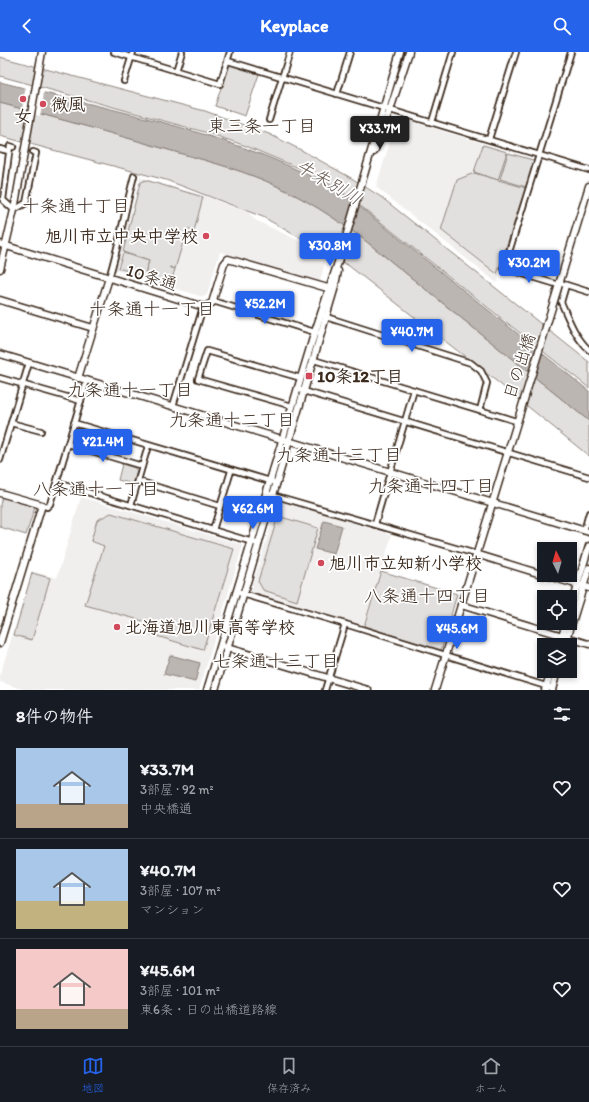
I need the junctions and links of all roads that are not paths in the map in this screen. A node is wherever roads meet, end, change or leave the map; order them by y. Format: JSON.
{"nodes":[{"id":1,"x":42,"y":52,"type":"edge"},
{"id":2,"x":114,"y":52,"type":"edge"},
{"id":3,"x":134,"y":52,"type":"edge"},
{"id":4,"x":182,"y":52,"type":"edge"},
{"id":5,"x":230,"y":52,"type":"edge"},
{"id":6,"x":290,"y":52,"type":"edge"},
{"id":7,"x":350,"y":52,"type":"edge"},
{"id":8,"x":400,"y":52,"type":"edge"},
{"id":9,"x":409,"y":52,"type":"edge"},
{"id":10,"x":453,"y":52,"type":"edge"},
{"id":11,"x":516,"y":52,"type":"edge"},
{"id":12,"x":571,"y":52,"type":"edge"},
{"id":13,"x":132,"y":57,"type":"junction"},
{"id":14,"x":228,"y":61,"type":"junction"},
{"id":15,"x":176,"y":71,"type":"junction"},
{"id":16,"x":282,"y":78,"type":"junction"},
{"id":17,"x":124,"y":81,"type":"dead end"},
{"id":18,"x":337,"y":94,"type":"junction"},
{"id":19,"x":383,"y":108,"type":"junction"},
{"id":20,"x":390,"y":110,"type":"junction"},
{"id":21,"x":269,"y":120,"type":"dead end"},
{"id":22,"x":432,"y":122,"type":"junction"},
{"id":23,"x":490,"y":139,"type":"junction"},
{"id":24,"x":0,"y":148,"type":"edge"},
{"id":25,"x":33,"y":152,"type":"dead end"},
{"id":26,"x":540,"y":155,"type":"junction"},
{"id":27,"x":589,"y":170,"type":"edge"},
{"id":28,"x":134,"y":176,"type":"dead end"},
{"id":29,"x":589,"y":186,"type":"edge"},
{"id":30,"x":360,"y":187,"type":"junction"},
{"id":31,"x":2,"y":192,"type":"edge"},
{"id":32,"x":14,"y":210,"type":"junction"},
{"id":33,"x":0,"y":244,"type":"edge"},
{"id":34,"x":7,"y":246,"type":"junction"},
{"id":35,"x":0,"y":269,"type":"edge"},
{"id":36,"x":109,"y":278,"type":"junction"},
{"id":37,"x":559,"y":284,"type":"junction"},
{"id":38,"x":566,"y":285,"type":"junction"},
{"id":39,"x":332,"y":289,"type":"junction"},
{"id":40,"x":589,"y":292,"type":"edge"},
{"id":41,"x":0,"y":300,"type":"edge"},
{"id":42,"x":213,"y":301,"type":"junction"},
{"id":43,"x":202,"y":307,"type":"junction"},
{"id":44,"x":320,"y":315,"type":"junction"},
{"id":45,"x":327,"y":317,"type":"junction"},
{"id":46,"x":92,"y":328,"type":"junction"},
{"id":47,"x":314,"y":332,"type":"junction"},
{"id":48,"x":321,"y":334,"type":"junction"},
{"id":49,"x":589,"y":350,"type":"edge"},
{"id":50,"x":0,"y":354,"type":"edge"},
{"id":51,"x":314,"y":360,"type":"junction"},
{"id":52,"x":29,"y":363,"type":"junction"},
{"id":53,"x":0,"y":378,"type":"edge"},
{"id":54,"x":78,"y":378,"type":"junction"},
{"id":55,"x":300,"y":378,"type":"junction"},
{"id":56,"x":87,"y":380,"type":"junction"},
{"id":57,"x":22,"y":384,"type":"junction"},
{"id":58,"x":297,"y":389,"type":"junction"},
{"id":59,"x":414,"y":390,"type":"junction"},
{"id":60,"x":304,"y":391,"type":"junction"},
{"id":61,"x":81,"y":401,"type":"junction"},
{"id":62,"x":173,"y":406,"type":"junction"},
{"id":63,"x":292,"y":406,"type":"junction"},
{"id":64,"x":480,"y":410,"type":"junction"},
{"id":65,"x":516,"y":421,"type":"junction"},
{"id":66,"x":404,"y":422,"type":"junction"},
{"id":67,"x":11,"y":423,"type":"junction"},
{"id":68,"x":74,"y":424,"type":"junction"},
{"id":69,"x":41,"y":431,"type":"dead end"},
{"id":70,"x":282,"y":439,"type":"junction"},
{"id":71,"x":289,"y":442,"type":"junction"},
{"id":72,"x":68,"y":444,"type":"junction"},
{"id":73,"x":148,"y":446,"type":"junction"},
{"id":74,"x":507,"y":452,"type":"junction"},
{"id":75,"x":0,"y":460,"type":"edge"},
{"id":76,"x":142,"y":466,"type":"junction"},
{"id":77,"x":231,"y":471,"type":"junction"},
{"id":78,"x":390,"y":472,"type":"junction"},
{"id":79,"x":589,"y":477,"type":"edge"},
{"id":80,"x":138,"y":481,"type":"junction"},
{"id":81,"x":56,"y":482,"type":"junction"},
{"id":82,"x":269,"y":482,"type":"junction"},
{"id":83,"x":277,"y":483,"type":"junction"},
{"id":84,"x":266,"y":492,"type":"junction"},
{"id":85,"x":0,"y":493,"type":"edge"},
{"id":86,"x":274,"y":494,"type":"junction"},
{"id":87,"x":491,"y":503,"type":"junction"},
{"id":88,"x":131,"y":505,"type":"junction"},
{"id":89,"x":42,"y":506,"type":"junction"},
{"id":90,"x":220,"y":506,"type":"junction"},
{"id":91,"x":589,"y":513,"type":"edge"},
{"id":92,"x":375,"y":524,"type":"junction"},
{"id":93,"x":213,"y":530,"type":"junction"},
{"id":94,"x":586,"y":531,"type":"edge"},
{"id":95,"x":251,"y":542,"type":"junction"},
{"id":96,"x":259,"y":544,"type":"junction"},
{"id":97,"x":589,"y":546,"type":"edge"},
{"id":98,"x":476,"y":554,"type":"junction"},
{"id":99,"x":589,"y":568,"type":"edge"},
{"id":100,"x":537,"y":573,"type":"edge"},
{"id":101,"x":567,"y":582,"type":"edge"},
{"id":102,"x":583,"y":587,"type":"edge"},
{"id":103,"x":236,"y":592,"type":"junction"},
{"id":104,"x":244,"y":594,"type":"junction"},
{"id":105,"x":577,"y":597,"type":"edge"},
{"id":106,"x":461,"y":605,"type":"junction"},
{"id":107,"x":345,"y":624,"type":"junction"},
{"id":108,"x":565,"y":630,"type":"edge"},
{"id":109,"x":564,"y":636,"type":"junction"},
{"id":110,"x":0,"y":643,"type":"edge"},
{"id":111,"x":589,"y":644,"type":"edge"},
{"id":112,"x":220,"y":646,"type":"junction"},
{"id":113,"x":227,"y":648,"type":"junction"},
{"id":114,"x":446,"y":656,"type":"junction"},
{"id":115,"x":329,"y":678,"type":"junction"},
{"id":116,"x":550,"y":678,"type":"edge"},
{"id":117,"x":554,"y":678,"type":"edge"},
{"id":118,"x":549,"y":689,"type":"edge"},
{"id":119,"x":207,"y":690,"type":"edge"},
{"id":120,"x":215,"y":690,"type":"edge"},
{"id":121,"x":325,"y":690,"type":"edge"},
{"id":122,"x":368,"y":690,"type":"edge"},
{"id":123,"x":435,"y":690,"type":"edge"}],
"edges":[{"from":1,"to":32,"type":"street"},
{"from":2,"to":13,"type":"street"},
{"from":3,"to":13,"type":"street"},
{"from":4,"to":15,"type":"street"},
{"from":5,"to":14,"type":"street"},
{"from":6,"to":16,"type":"street"},
{"from":7,"to":18,"type":"street"},
{"from":8,"to":19,"type":"street"},
{"from":9,"to":20,"type":"street"},
{"from":10,"to":22,"type":"street"},
{"from":11,"to":23,"type":"street"},
{"from":12,"to":26,"type":"street"},
{"from":13,"to":15,"type":"street"},
{"from":13,"to":17,"type":"street"},
{"from":14,"to":15,"type":"street"},
{"from":14,"to":16,"type":"street"},
{"from":16,"to":18,"type":"street"},
{"from":16,"to":21,"type":"street"},
{"from":18,"to":19,"type":"street"},
{"from":19,"to":20,"type":"street"},
{"from":19,"to":30,"type":"street"},
{"from":20,"to":22,"type":"street"},
{"from":20,"to":30,"type":"street"},
{"from":22,"to":23,"type":"street"},
{"from":23,"to":26,"type":"street"},
{"from":24,"to":31,"type":"street"},
{"from":25,"to":32,"type":"street"},
{"from":26,"to":27,"type":"street"},
{"from":26,"to":37,"type":"street"},
{"from":28,"to":36,"type":"street"},
{"from":29,"to":37,"type":"street","name":"日の出橋"},
{"from":30,"to":39,"type":"street"},
{"from":31,"to":32,"type":"street"},
{"from":32,"to":34,"type":"street"},
{"from":33,"to":34,"type":"street","name":"10条通"},
{"from":34,"to":35,"type":"street"},
{"from":34,"to":36,"type":"street","name":"10条通"},
{"from":36,"to":43,"type":"street","name":"10条通"},
{"from":36,"to":46,"type":"street"},
{"from":37,"to":38,"type":"street"},
{"from":37,"to":65,"type":"street","name":"日の出橋"},
{"from":38,"to":40,"type":"street"},
{"from":38,"to":49,"type":"street"},
{"from":39,"to":42,"type":"street"},
{"from":39,"to":44,"type":"street"},
{"from":39,"to":45,"type":"street"},
{"from":41,"to":46,"type":"street"},
{"from":42,"to":43,"type":"street"},
{"from":42,"to":47,"type":"street"},
{"from":43,"to":62,"type":"street"},
{"from":44,"to":45,"type":"street"},
{"from":44,"to":47,"type":"street"},
{"from":45,"to":48,"type":"street"},
{"from":45,"to":64,"type":"street"},
{"from":46,"to":54,"type":"street"},
{"from":47,"to":48,"type":"street"},
{"from":47,"to":55,"type":"street"},
{"from":48,"to":51,"type":"street"},
{"from":50,"to":52,"type":"street"},
{"from":51,"to":59,"type":"street"},
{"from":51,"to":60,"type":"street"},
{"from":52,"to":54,"type":"street"},
{"from":52,"to":57,"type":"street"},
{"from":53,"to":57,"type":"street"},
{"from":54,"to":56,"type":"street"},
{"from":55,"to":58,"type":"street"},
{"from":55,"to":63,"type":"street"},
{"from":56,"to":61,"type":"street"},
{"from":56,"to":62,"type":"street"},
{"from":57,"to":61,"type":"street"},
{"from":57,"to":67,"type":"street"},
{"from":58,"to":60,"type":"street"},
{"from":58,"to":63,"type":"street"},
{"from":59,"to":64,"type":"street"},
{"from":59,"to":66,"type":"street"},
{"from":60,"to":66,"type":"street"},
{"from":60,"to":71,"type":"street"},
{"from":61,"to":68,"type":"street"},
{"from":62,"to":70,"type":"street"},
{"from":63,"to":70,"type":"street"},
{"from":64,"to":65,"type":"street"},
{"from":65,"to":74,"type":"street","name":"日の出橋"},
{"from":66,"to":74,"type":"street"},
{"from":66,"to":78,"type":"street"},
{"from":67,"to":69,"type":"street"},
{"from":67,"to":75,"type":"street"},
{"from":68,"to":72,"type":"street"},
{"from":68,"to":73,"type":"street"},
{"from":70,"to":71,"type":"street"},
{"from":70,"to":82,"type":"street"},
{"from":71,"to":78,"type":"street"},
{"from":71,"to":83,"type":"street"},
{"from":72,"to":76,"type":"street"},
{"from":72,"to":81,"type":"street"},
{"from":73,"to":76,"type":"street"},
{"from":73,"to":77,"type":"street"},
{"from":74,"to":79,"type":"street"},
{"from":74,"to":87,"type":"street","name":"日の出橋"},
{"from":76,"to":80,"type":"street"},
{"from":77,"to":82,"type":"street"},
{"from":77,"to":90,"type":"street"},
{"from":78,"to":87,"type":"street"},
{"from":78,"to":92,"type":"street"},
{"from":80,"to":88,"type":"street"},
{"from":80,"to":90,"type":"street"},
{"from":81,"to":88,"type":"street"},
{"from":81,"to":89,"type":"street"},
{"from":82,"to":83,"type":"street"},
{"from":82,"to":84,"type":"street"},
{"from":83,"to":86,"type":"street"},
{"from":84,"to":86,"type":"street"},
{"from":84,"to":95,"type":"street"},
{"from":85,"to":89,"type":"street"},
{"from":86,"to":92,"type":"street"},
{"from":86,"to":96,"type":"street"},
{"from":87,"to":94,"type":"street"},
{"from":87,"to":98,"type":"street","name":"日の出橋"},
{"from":88,"to":93,"type":"street"},
{"from":89,"to":110,"type":"street"},
{"from":90,"to":93,"type":"street"},
{"from":91,"to":94,"type":"street"},
{"from":92,"to":98,"type":"street"},
{"from":93,"to":95,"type":"street"},
{"from":95,"to":96,"type":"street"},
{"from":95,"to":103,"type":"street"},
{"from":96,"to":104,"type":"street"},
{"from":97,"to":102,"type":"street"},
{"from":98,"to":100,"type":"street"},
{"from":98,"to":106,"type":"street","name":"日の出橋"},
{"from":99,"to":102,"type":"street"},
{"from":101,"to":102,"type":"street"},
{"from":102,"to":105,"type":"street"},
{"from":102,"to":109,"type":"street"},
{"from":103,"to":104,"type":"street"},
{"from":103,"to":112,"type":"street"},
{"from":104,"to":107,"type":"street"},
{"from":104,"to":113,"type":"street"},
{"from":106,"to":109,"type":"street"},
{"from":106,"to":114,"type":"street","name":"日の出橋"},
{"from":107,"to":114,"type":"street"},
{"from":107,"to":115,"type":"street"},
{"from":108,"to":109,"type":"street"},
{"from":109,"to":111,"type":"street"},
{"from":112,"to":113,"type":"street"},
{"from":112,"to":119,"type":"street"},
{"from":113,"to":115,"type":"street"},
{"from":113,"to":120,"type":"street"},
{"from":114,"to":118,"type":"street"},
{"from":114,"to":123,"type":"street","name":"日の出橋"},
{"from":115,"to":121,"type":"street"},
{"from":115,"to":122,"type":"street"},
{"from":116,"to":118,"type":"street"},
{"from":117,"to":118,"type":"street"}]}
